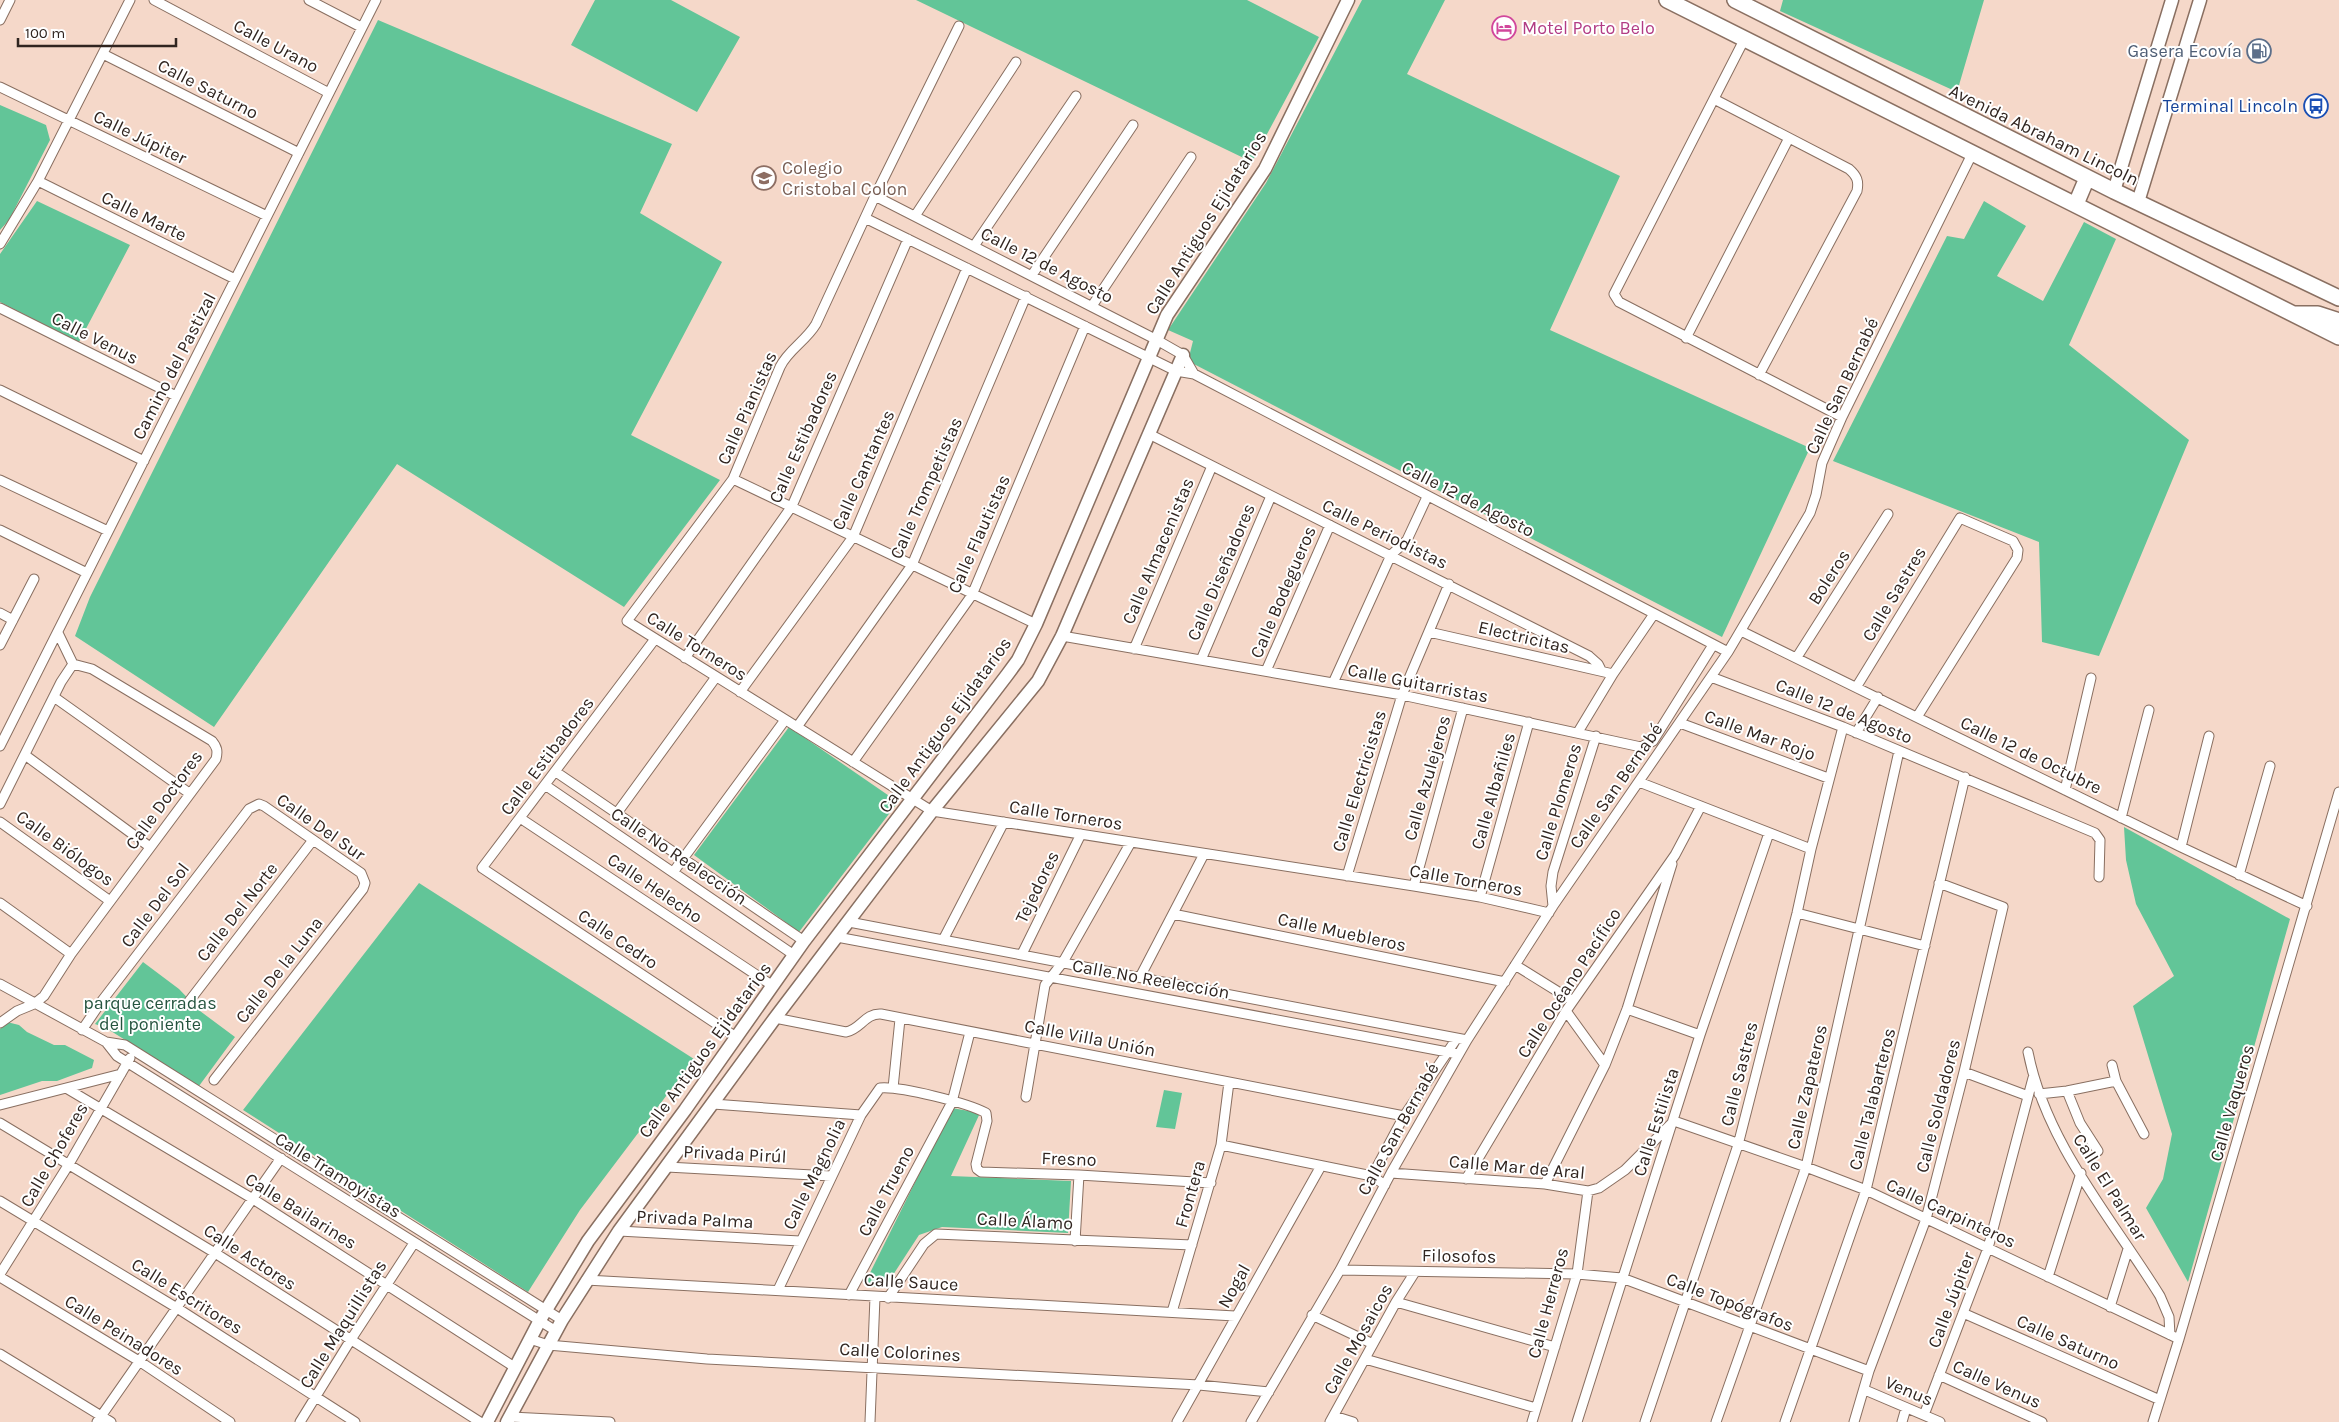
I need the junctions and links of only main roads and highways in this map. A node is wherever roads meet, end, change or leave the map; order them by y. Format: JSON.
{"nodes":[{"id":1,"x":1667,"y":0,"type":"edge"},
{"id":2,"x":1735,"y":0,"type":"edge"},
{"id":3,"x":2087,"y":178,"type":"junction"},
{"id":4,"x":2076,"y":204,"type":"junction"},
{"id":5,"x":2339,"y":298,"type":"edge"},
{"id":6,"x":2292,"y":314,"type":"junction"},
{"id":7,"x":2339,"y":321,"type":"edge"},
{"id":8,"x":2339,"y":337,"type":"edge"}],
"edges":[{"from":1,"to":4,"type":"main road"},
{"from":2,"to":3,"type":"main road","name":"Avenida Abraham Lincoln"},
{"from":3,"to":4,"type":"main road"},
{"from":3,"to":5,"type":"main road","name":"Avenida Abraham Lincoln"},
{"from":4,"to":6,"type":"main road"},
{"from":6,"to":7,"type":"main road"},
{"from":6,"to":8,"type":"main road"}]}
